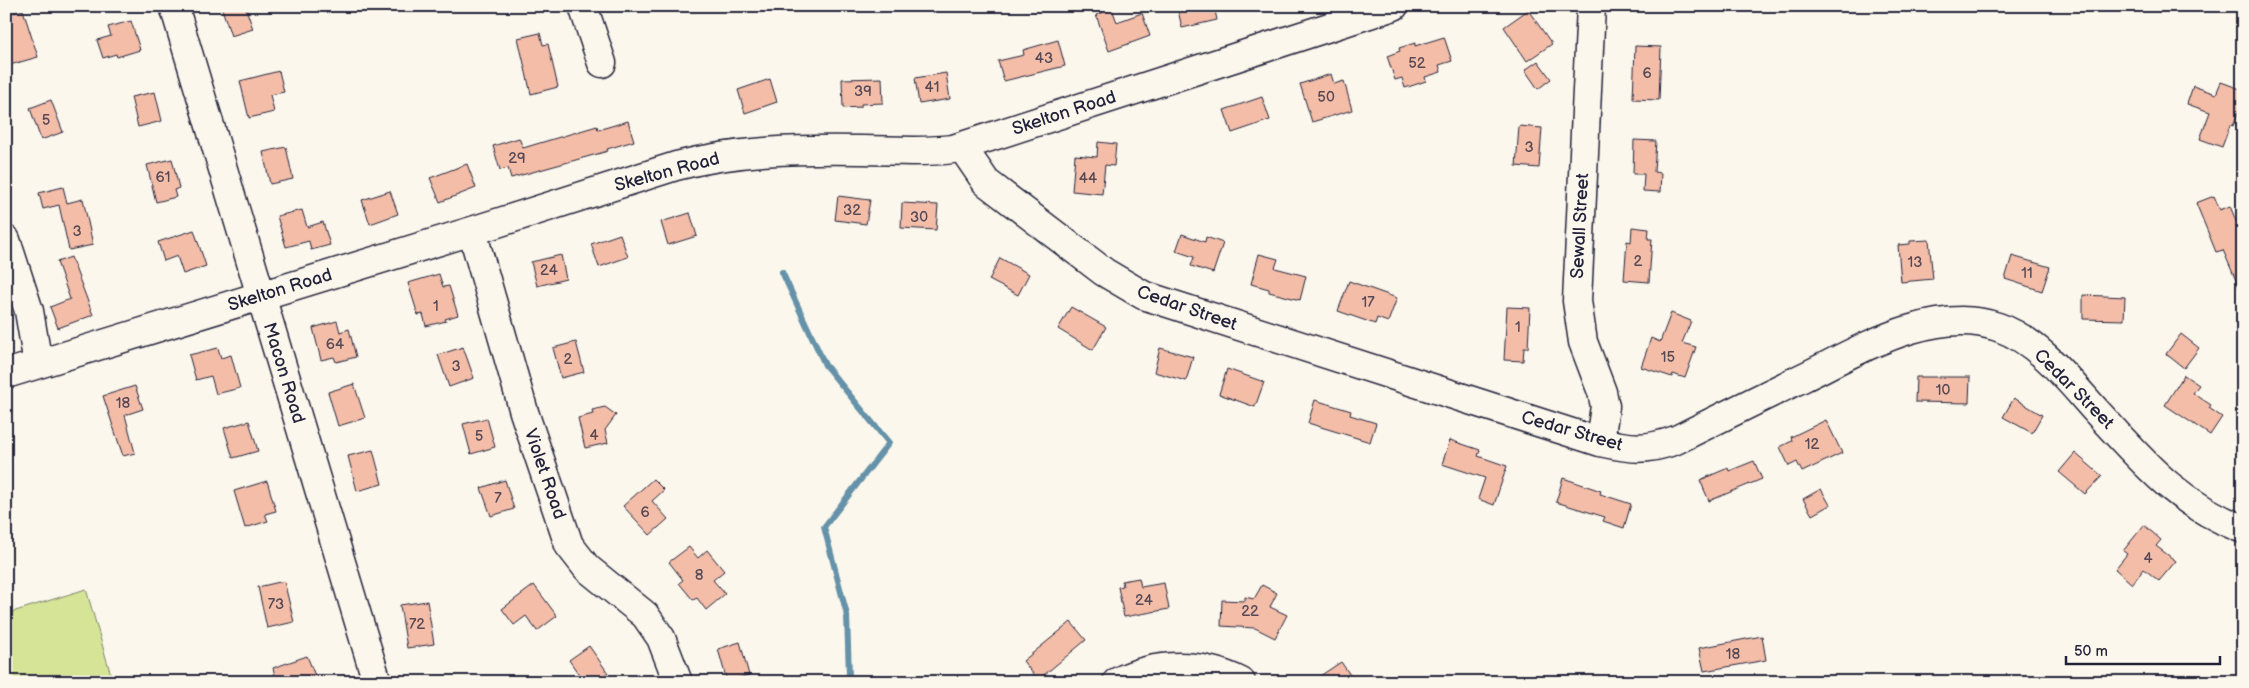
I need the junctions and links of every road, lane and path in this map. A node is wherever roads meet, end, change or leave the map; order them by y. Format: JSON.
{"nodes":[{"id":1,"x":174,"y":6,"type":"edge"},
{"id":2,"x":583,"y":6,"type":"edge"},
{"id":3,"x":1394,"y":6,"type":"edge"},
{"id":4,"x":1591,"y":6,"type":"edge"},
{"id":5,"x":602,"y":63,"type":"dead end"},
{"id":6,"x":962,"y":147,"type":"junction"},
{"id":7,"x":472,"y":231,"type":"junction"},
{"id":8,"x":6,"y":240,"type":"edge"},
{"id":9,"x":261,"y":296,"type":"junction"},
{"id":10,"x":38,"y":364,"type":"junction"},
{"id":11,"x":6,"y":374,"type":"edge"},
{"id":12,"x":1600,"y":442,"type":"junction"},
{"id":13,"x":2243,"y":529,"type":"edge"},
{"id":14,"x":376,"y":682,"type":"edge"},
{"id":15,"x":678,"y":682,"type":"edge"},
{"id":16,"x":1117,"y":682,"type":"edge"},
{"id":17,"x":1241,"y":682,"type":"edge"}],
"edges":[{"from":1,"to":9,"type":"street","name":"Macon Road"},
{"from":2,"to":5,"type":"street"},
{"from":3,"to":6,"type":"street","name":"Skelton Road"},
{"from":4,"to":12,"type":"street","name":"Sewall Street"},
{"from":6,"to":7,"type":"street","name":"Skelton Road"},
{"from":6,"to":12,"type":"street","name":"Cedar Street"},
{"from":7,"to":9,"type":"street","name":"Skelton Road"},
{"from":7,"to":15,"type":"street","name":"Violet Road"},
{"from":8,"to":10,"type":"street"},
{"from":9,"to":10,"type":"street","name":"Skelton Road"},
{"from":9,"to":14,"type":"street","name":"Macon Road"},
{"from":10,"to":11,"type":"street","name":"Skelton Road"},
{"from":12,"to":13,"type":"street","name":"Cedar Street"},
{"from":16,"to":17,"type":"street"}]}
